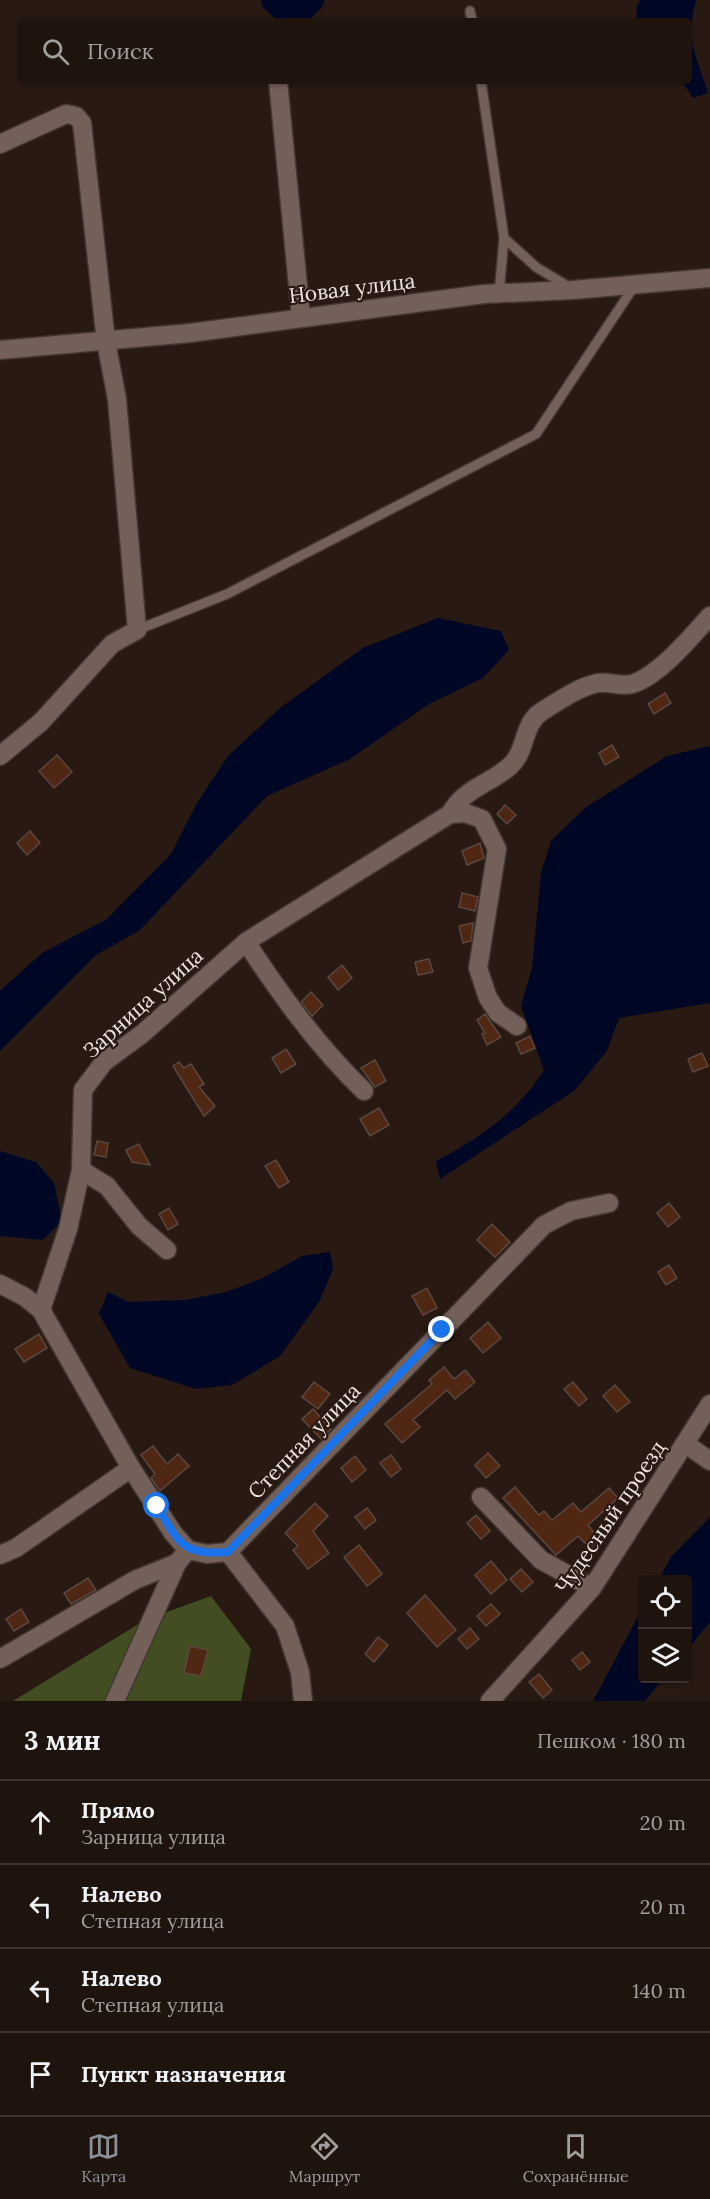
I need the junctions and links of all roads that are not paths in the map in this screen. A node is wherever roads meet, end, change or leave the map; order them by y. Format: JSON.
{"nodes":[{"id":1,"x":278,"y":84,"type":"edge"},
{"id":2,"x":481,"y":84,"type":"edge"},
{"id":3,"x":0,"y":144,"type":"edge"},
{"id":4,"x":504,"y":238,"type":"junction"},
{"id":5,"x":710,"y":278,"type":"edge"},
{"id":6,"x":635,"y":285,"type":"junction"},
{"id":7,"x":573,"y":290,"type":"junction"},
{"id":8,"x":499,"y":294,"type":"junction"},
{"id":9,"x":301,"y":317,"type":"junction"},
{"id":10,"x":106,"y":342,"type":"junction"},
{"id":11,"x":0,"y":350,"type":"edge"},
{"id":12,"x":710,"y":616,"type":"edge"},
{"id":13,"x":137,"y":630,"type":"junction"},
{"id":14,"x":0,"y":756,"type":"edge"},
{"id":15,"x":450,"y":814,"type":"junction"},
{"id":16,"x":246,"y":942,"type":"junction"},
{"id":17,"x":517,"y":1026,"type":"dead end"},
{"id":18,"x":364,"y":1091,"type":"dead end"},
{"id":19,"x":81,"y":1170,"type":"junction"},
{"id":20,"x":609,"y":1203,"type":"dead end"},
{"id":21,"x":167,"y":1250,"type":"dead end"},
{"id":22,"x":0,"y":1284,"type":"edge"},
{"id":23,"x":40,"y":1310,"type":"junction"},
{"id":24,"x":710,"y":1404,"type":"edge"},
{"id":25,"x":686,"y":1444,"type":"junction"},
{"id":26,"x":710,"y":1461,"type":"edge"},
{"id":27,"x":131,"y":1468,"type":"junction"},
{"id":28,"x":480,"y":1497,"type":"dead end"},
{"id":29,"x":228,"y":1552,"type":"junction"},
{"id":30,"x":0,"y":1555,"type":"edge"},
{"id":31,"x":182,"y":1556,"type":"junction"},
{"id":32,"x":592,"y":1588,"type":"junction"},
{"id":33,"x":0,"y":1659,"type":"edge"},
{"id":34,"x":116,"y":1701,"type":"edge"},
{"id":35,"x":303,"y":1701,"type":"edge"},
{"id":36,"x":490,"y":1701,"type":"edge"}],
"edges":[{"from":1,"to":9,"type":"street"},
{"from":2,"to":4,"type":"lane"},
{"from":3,"to":10,"type":"street"},
{"from":4,"to":7,"type":"lane"},
{"from":4,"to":8,"type":"lane"},
{"from":5,"to":6,"type":"street","name":"Новая улица"},
{"from":6,"to":7,"type":"street","name":"Новая улица"},
{"from":6,"to":13,"type":"lane"},
{"from":7,"to":8,"type":"street","name":"Новая улица"},
{"from":8,"to":9,"type":"street","name":"Новая улица"},
{"from":9,"to":10,"type":"street","name":"Новая улица"},
{"from":10,"to":11,"type":"street","name":"Новая улица"},
{"from":10,"to":13,"type":"street"},
{"from":12,"to":15,"type":"street","name":"Зарница улица"},
{"from":13,"to":14,"type":"street"},
{"from":15,"to":16,"type":"street","name":"Зарница улица"},
{"from":15,"to":17,"type":"street"},
{"from":16,"to":18,"type":"street"},
{"from":16,"to":19,"type":"street","name":"Зарница улица"},
{"from":19,"to":21,"type":"street"},
{"from":19,"to":23,"type":"street","name":"Зарница улица"},
{"from":20,"to":29,"type":"street","name":"Степная улица"},
{"from":22,"to":23,"type":"street"},
{"from":23,"to":27,"type":"street"},
{"from":24,"to":25,"type":"street","name":"Чудесный проезд"},
{"from":25,"to":26,"type":"street"},
{"from":25,"to":32,"type":"street","name":"Чудесный проезд"},
{"from":27,"to":30,"type":"street"},
{"from":27,"to":31,"type":"street"},
{"from":28,"to":32,"type":"street"},
{"from":29,"to":31,"type":"street"},
{"from":29,"to":35,"type":"street"},
{"from":31,"to":33,"type":"street"},
{"from":31,"to":34,"type":"street"},
{"from":32,"to":36,"type":"street","name":"Чудесный проезд"}]}
